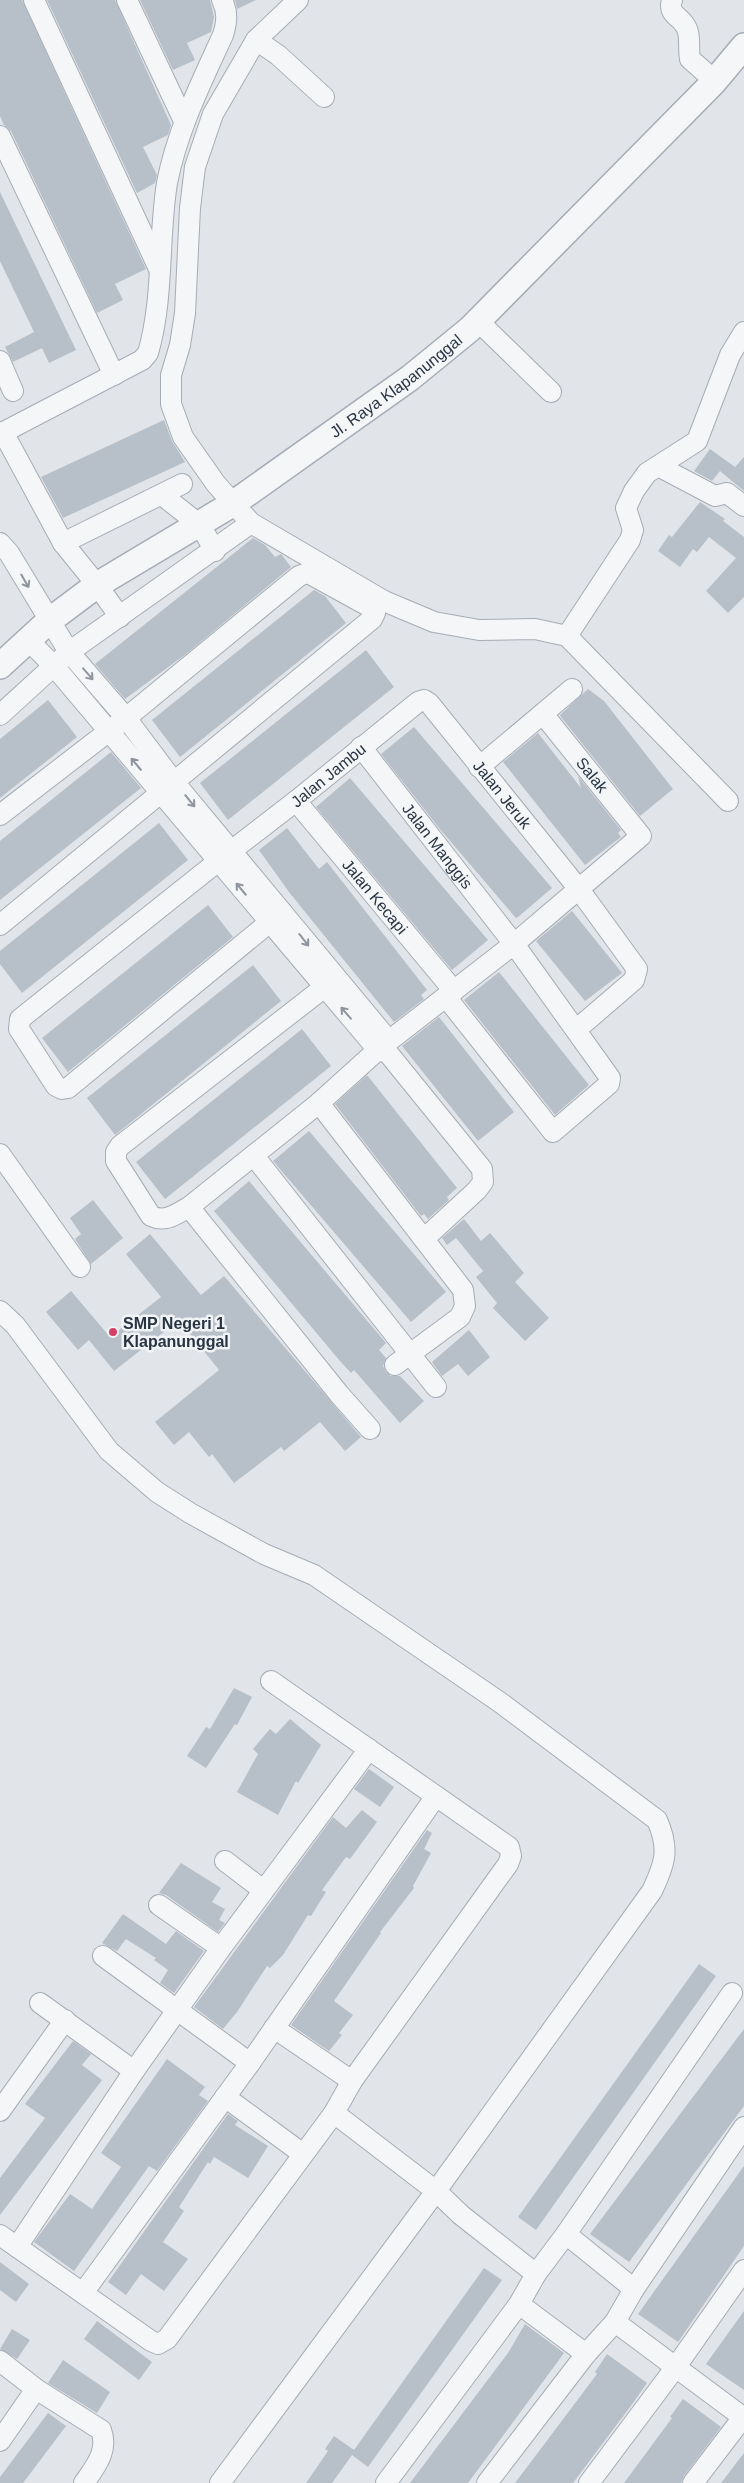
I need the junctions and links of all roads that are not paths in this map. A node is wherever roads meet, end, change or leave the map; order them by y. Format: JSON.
{"nodes":[{"id":1,"x":34,"y":0,"type":"edge"},
{"id":2,"x":127,"y":0,"type":"edge"},
{"id":3,"x":222,"y":0,"type":"edge"},
{"id":4,"x":298,"y":0,"type":"edge"},
{"id":5,"x":672,"y":0,"type":"edge"},
{"id":6,"x":256,"y":40,"type":"junction"},
{"id":7,"x":744,"y":46,"type":"edge"},
{"id":8,"x":715,"y":81,"type":"junction"},
{"id":9,"x":324,"y":98,"type":"dead end"},
{"id":10,"x":184,"y":121,"type":"junction"},
{"id":11,"x":0,"y":136,"type":"edge"},
{"id":12,"x":160,"y":271,"type":"junction"},
{"id":13,"x":478,"y":321,"type":"junction"},
{"id":14,"x":744,"y":332,"type":"edge"},
{"id":15,"x":0,"y":362,"type":"edge"},
{"id":16,"x":114,"y":375,"type":"junction"},
{"id":17,"x":13,"y":391,"type":"dead end"},
{"id":18,"x":551,"y":392,"type":"dead end"},
{"id":19,"x":1,"y":433,"type":"edge"},
{"id":20,"x":658,"y":466,"type":"junction"},
{"id":21,"x":182,"y":484,"type":"dead end"},
{"id":22,"x":162,"y":494,"type":"junction"},
{"id":23,"x":234,"y":503,"type":"junction"},
{"id":24,"x":744,"y":506,"type":"edge"},
{"id":25,"x":251,"y":524,"type":"junction"},
{"id":26,"x":200,"y":525,"type":"junction"},
{"id":27,"x":0,"y":543,"type":"edge"},
{"id":28,"x":63,"y":543,"type":"junction"},
{"id":29,"x":214,"y":551,"type":"junction"},
{"id":30,"x":97,"y":585,"type":"junction"},
{"id":31,"x":120,"y":617,"type":"junction"},
{"id":32,"x":49,"y":621,"type":"junction"},
{"id":33,"x":568,"y":636,"type":"junction"},
{"id":34,"x":29,"y":641,"type":"junction"},
{"id":35,"x":69,"y":652,"type":"junction"},
{"id":36,"x":53,"y":665,"type":"junction"},
{"id":37,"x":0,"y":666,"type":"edge"},
{"id":38,"x":572,"y":689,"type":"dead end"},
{"id":39,"x":426,"y":700,"type":"joint"},
{"id":40,"x":543,"y":714,"type":"junction"},
{"id":41,"x":0,"y":715,"type":"edge"},
{"id":42,"x":126,"y":718,"type":"junction"},
{"id":43,"x":108,"y":730,"type":"junction"},
{"id":44,"x":360,"y":747,"type":"junction"},
{"id":45,"x":479,"y":767,"type":"junction"},
{"id":46,"x":168,"y":788,"type":"junction"},
{"id":47,"x":728,"y":801,"type":"dead end"},
{"id":48,"x":296,"y":802,"type":"junction"},
{"id":49,"x":0,"y":816,"type":"edge"},
{"id":50,"x":224,"y":856,"type":"junction"},
{"id":51,"x":578,"y":888,"type":"junction"},
{"id":52,"x":276,"y":917,"type":"junction"},
{"id":53,"x":0,"y":925,"type":"edge"},
{"id":54,"x":514,"y":944,"type":"junction"},
{"id":55,"x":330,"y":983,"type":"junction"},
{"id":56,"x":450,"y":994,"type":"junction"},
{"id":57,"x":576,"y":1029,"type":"junction"},
{"id":58,"x":385,"y":1048,"type":"junction"},
{"id":59,"x":319,"y":1104,"type":"junction"},
{"id":60,"x":0,"y":1154,"type":"edge"},
{"id":61,"x":254,"y":1156,"type":"junction"},
{"id":62,"x":189,"y":1207,"type":"junction"},
{"id":63,"x":425,"y":1238,"type":"junction"},
{"id":64,"x":80,"y":1267,"type":"dead end"},
{"id":65,"x":0,"y":1311,"type":"edge"},
{"id":66,"x":403,"y":1360,"type":"junction"},
{"id":67,"x":436,"y":1387,"type":"dead end"},
{"id":68,"x":370,"y":1429,"type":"dead end"},
{"id":69,"x":271,"y":1681,"type":"dead end"},
{"id":70,"x":369,"y":1748,"type":"junction"},
{"id":71,"x":436,"y":1796,"type":"junction"},
{"id":72,"x":226,"y":1861,"type":"dead end"},
{"id":73,"x":264,"y":1890,"type":"junction"},
{"id":74,"x":159,"y":1905,"type":"dead end"},
{"id":75,"x":221,"y":1948,"type":"junction"},
{"id":76,"x":103,"y":1956,"type":"dead end"},
{"id":77,"x":732,"y":1993,"type":"dead end"},
{"id":78,"x":40,"y":2003,"type":"dead end"},
{"id":79,"x":176,"y":2011,"type":"junction"},
{"id":80,"x":65,"y":2020,"type":"junction"},
{"id":81,"x":274,"y":2028,"type":"junction"},
{"id":82,"x":250,"y":2063,"type":"junction"},
{"id":83,"x":134,"y":2071,"type":"junction"},
{"id":84,"x":352,"y":2081,"type":"junction"},
{"id":85,"x":225,"y":2097,"type":"junction"},
{"id":86,"x":0,"y":2111,"type":"edge"},
{"id":87,"x":334,"y":2113,"type":"junction"},
{"id":88,"x":744,"y":2127,"type":"edge"},
{"id":89,"x":303,"y":2154,"type":"junction"},
{"id":90,"x":436,"y":2191,"type":"junction"},
{"id":91,"x":566,"y":2234,"type":"junction"},
{"id":92,"x":0,"y":2235,"type":"edge"},
{"id":93,"x":17,"y":2246,"type":"junction"},
{"id":94,"x":744,"y":2270,"type":"edge"},
{"id":95,"x":536,"y":2274,"type":"junction"},
{"id":96,"x":634,"y":2289,"type":"junction"},
{"id":97,"x":83,"y":2293,"type":"junction"},
{"id":98,"x":519,"y":2304,"type":"junction"},
{"id":99,"x":614,"y":2322,"type":"junction"},
{"id":100,"x":586,"y":2354,"type":"junction"},
{"id":101,"x":0,"y":2361,"type":"edge"},
{"id":102,"x":675,"y":2368,"type":"junction"},
{"id":103,"x":36,"y":2388,"type":"junction"},
{"id":104,"x":744,"y":2417,"type":"edge"},
{"id":105,"x":0,"y":2441,"type":"edge"},
{"id":106,"x":84,"y":2483,"type":"edge"},
{"id":107,"x":220,"y":2483,"type":"edge"},
{"id":108,"x":386,"y":2483,"type":"edge"},
{"id":109,"x":487,"y":2483,"type":"edge"},
{"id":110,"x":588,"y":2483,"type":"edge"},
{"id":111,"x":693,"y":2483,"type":"edge"}],
"edges":[{"from":1,"to":12,"type":"street"},
{"from":2,"to":10,"type":"street"},
{"from":3,"to":10,"type":"street"},
{"from":4,"to":6,"type":"street"},
{"from":5,"to":8,"type":"street"},
{"from":6,"to":9,"type":"street"},
{"from":6,"to":23,"type":"street"},
{"from":7,"to":8,"type":"street","name":"Jl. Raya Klapanunggal"},
{"from":8,"to":13,"type":"street","name":"Jl. Raya Klapanunggal"},
{"from":10,"to":12,"type":"street"},
{"from":11,"to":16,"type":"street"},
{"from":12,"to":16,"type":"street"},
{"from":13,"to":18,"type":"street"},
{"from":13,"to":23,"type":"street","name":"Jl. Raya Klapanunggal"},
{"from":14,"to":20,"type":"street"},
{"from":15,"to":17,"type":"street"},
{"from":16,"to":19,"type":"street"},
{"from":19,"to":28,"type":"street"},
{"from":20,"to":24,"type":"street"},
{"from":20,"to":33,"type":"street"},
{"from":21,"to":22,"type":"street"},
{"from":22,"to":26,"type":"street"},
{"from":22,"to":28,"type":"street"},
{"from":23,"to":25,"type":"street"},
{"from":23,"to":26,"type":"street","name":"Jl. Raya Klapanunggal"},
{"from":25,"to":29,"type":"street"},
{"from":25,"to":33,"type":"street"},
{"from":26,"to":29,"type":"street"},
{"from":26,"to":30,"type":"street","name":"Jl. Raya Klapanunggal"},
{"from":27,"to":32,"type":"street","one_way":true},
{"from":28,"to":30,"type":"street"},
{"from":29,"to":31,"type":"street"},
{"from":30,"to":31,"type":"street"},
{"from":30,"to":32,"type":"street","name":"Jl. Raya Klapanunggal"},
{"from":31,"to":35,"type":"street"},
{"from":32,"to":34,"type":"street","name":"Jl. Raya Klapanunggal"},
{"from":32,"to":35,"type":"street"},
{"from":33,"to":47,"type":"street"},
{"from":34,"to":36,"type":"street"},
{"from":34,"to":37,"type":"street","name":"Jl. Raya Klapanunggal"},
{"from":35,"to":36,"type":"street"},
{"from":35,"to":42,"type":"street","one_way":true},
{"from":36,"to":41,"type":"street"},
{"from":36,"to":43,"type":"street"},
{"from":38,"to":40,"type":"street"},
{"from":39,"to":44,"type":"street","name":"Jalan Jambu"},
{"from":39,"to":45,"type":"street","name":"Jalan Jeruk"},
{"from":40,"to":45,"type":"street"},
{"from":40,"to":51,"type":"street","name":"Salak"},
{"from":42,"to":43,"type":"street"},
{"from":42,"to":46,"type":"street"},
{"from":42,"to":46,"type":"street"},
{"from":46,"to":43,"type":"street","one_way":true},
{"from":43,"to":49,"type":"street"},
{"from":44,"to":48,"type":"street","name":"Jalan Jambu"},
{"from":44,"to":54,"type":"street","name":"Jalan Manggis"},
{"from":45,"to":51,"type":"street","name":"Jalan Jeruk"},
{"from":46,"to":50,"type":"street"},
{"from":46,"to":53,"type":"street"},
{"from":48,"to":50,"type":"street","name":"Jalan Jambu"},
{"from":48,"to":56,"type":"street","name":"Jalan Kecapi"},
{"from":50,"to":52,"type":"street"},
{"from":50,"to":52,"type":"street","name":"Jalan Jambu"},
{"from":51,"to":54,"type":"street"},
{"from":51,"to":57,"type":"street","name":"Jalan Jeruk"},
{"from":52,"to":55,"type":"street"},
{"from":54,"to":56,"type":"street"},
{"from":54,"to":57,"type":"street","name":"Jalan Manggis"},
{"from":55,"to":58,"type":"street"},
{"from":55,"to":62,"type":"street"},
{"from":56,"to":57,"type":"street","name":"Jalan Kecapi"},
{"from":56,"to":58,"type":"street"},
{"from":58,"to":59,"type":"street"},
{"from":58,"to":63,"type":"street"},
{"from":59,"to":61,"type":"street"},
{"from":59,"to":63,"type":"street"},
{"from":60,"to":64,"type":"street"},
{"from":61,"to":62,"type":"street"},
{"from":61,"to":66,"type":"street"},
{"from":62,"to":68,"type":"street"},
{"from":63,"to":66,"type":"street"},
{"from":65,"to":90,"type":"street"},
{"from":66,"to":67,"type":"street"},
{"from":69,"to":70,"type":"street"},
{"from":70,"to":71,"type":"street"},
{"from":70,"to":73,"type":"street"},
{"from":71,"to":81,"type":"street"},
{"from":71,"to":84,"type":"street"},
{"from":72,"to":73,"type":"street"},
{"from":73,"to":75,"type":"street"},
{"from":74,"to":75,"type":"street"},
{"from":75,"to":79,"type":"street"},
{"from":76,"to":79,"type":"street"},
{"from":77,"to":91,"type":"street"},
{"from":78,"to":80,"type":"street"},
{"from":79,"to":82,"type":"street"},
{"from":79,"to":83,"type":"street"},
{"from":80,"to":83,"type":"street"},
{"from":80,"to":86,"type":"street"},
{"from":81,"to":82,"type":"street"},
{"from":81,"to":84,"type":"street"},
{"from":82,"to":85,"type":"street"},
{"from":83,"to":93,"type":"street"},
{"from":84,"to":87,"type":"street"},
{"from":85,"to":89,"type":"street"},
{"from":85,"to":97,"type":"street"},
{"from":87,"to":89,"type":"street"},
{"from":87,"to":90,"type":"street"},
{"from":88,"to":96,"type":"street"},
{"from":89,"to":97,"type":"street"},
{"from":90,"to":95,"type":"street"},
{"from":90,"to":107,"type":"street"},
{"from":91,"to":95,"type":"street"},
{"from":91,"to":96,"type":"street"},
{"from":92,"to":93,"type":"street"},
{"from":93,"to":97,"type":"street"},
{"from":94,"to":102,"type":"street"},
{"from":95,"to":98,"type":"street"},
{"from":96,"to":99,"type":"street"},
{"from":98,"to":100,"type":"street"},
{"from":98,"to":108,"type":"street"},
{"from":99,"to":100,"type":"street"},
{"from":99,"to":102,"type":"street"},
{"from":100,"to":109,"type":"street"},
{"from":101,"to":103,"type":"street"},
{"from":102,"to":104,"type":"street"},
{"from":102,"to":110,"type":"street"},
{"from":103,"to":105,"type":"street"},
{"from":103,"to":106,"type":"street"},
{"from":104,"to":111,"type":"street"}]}
